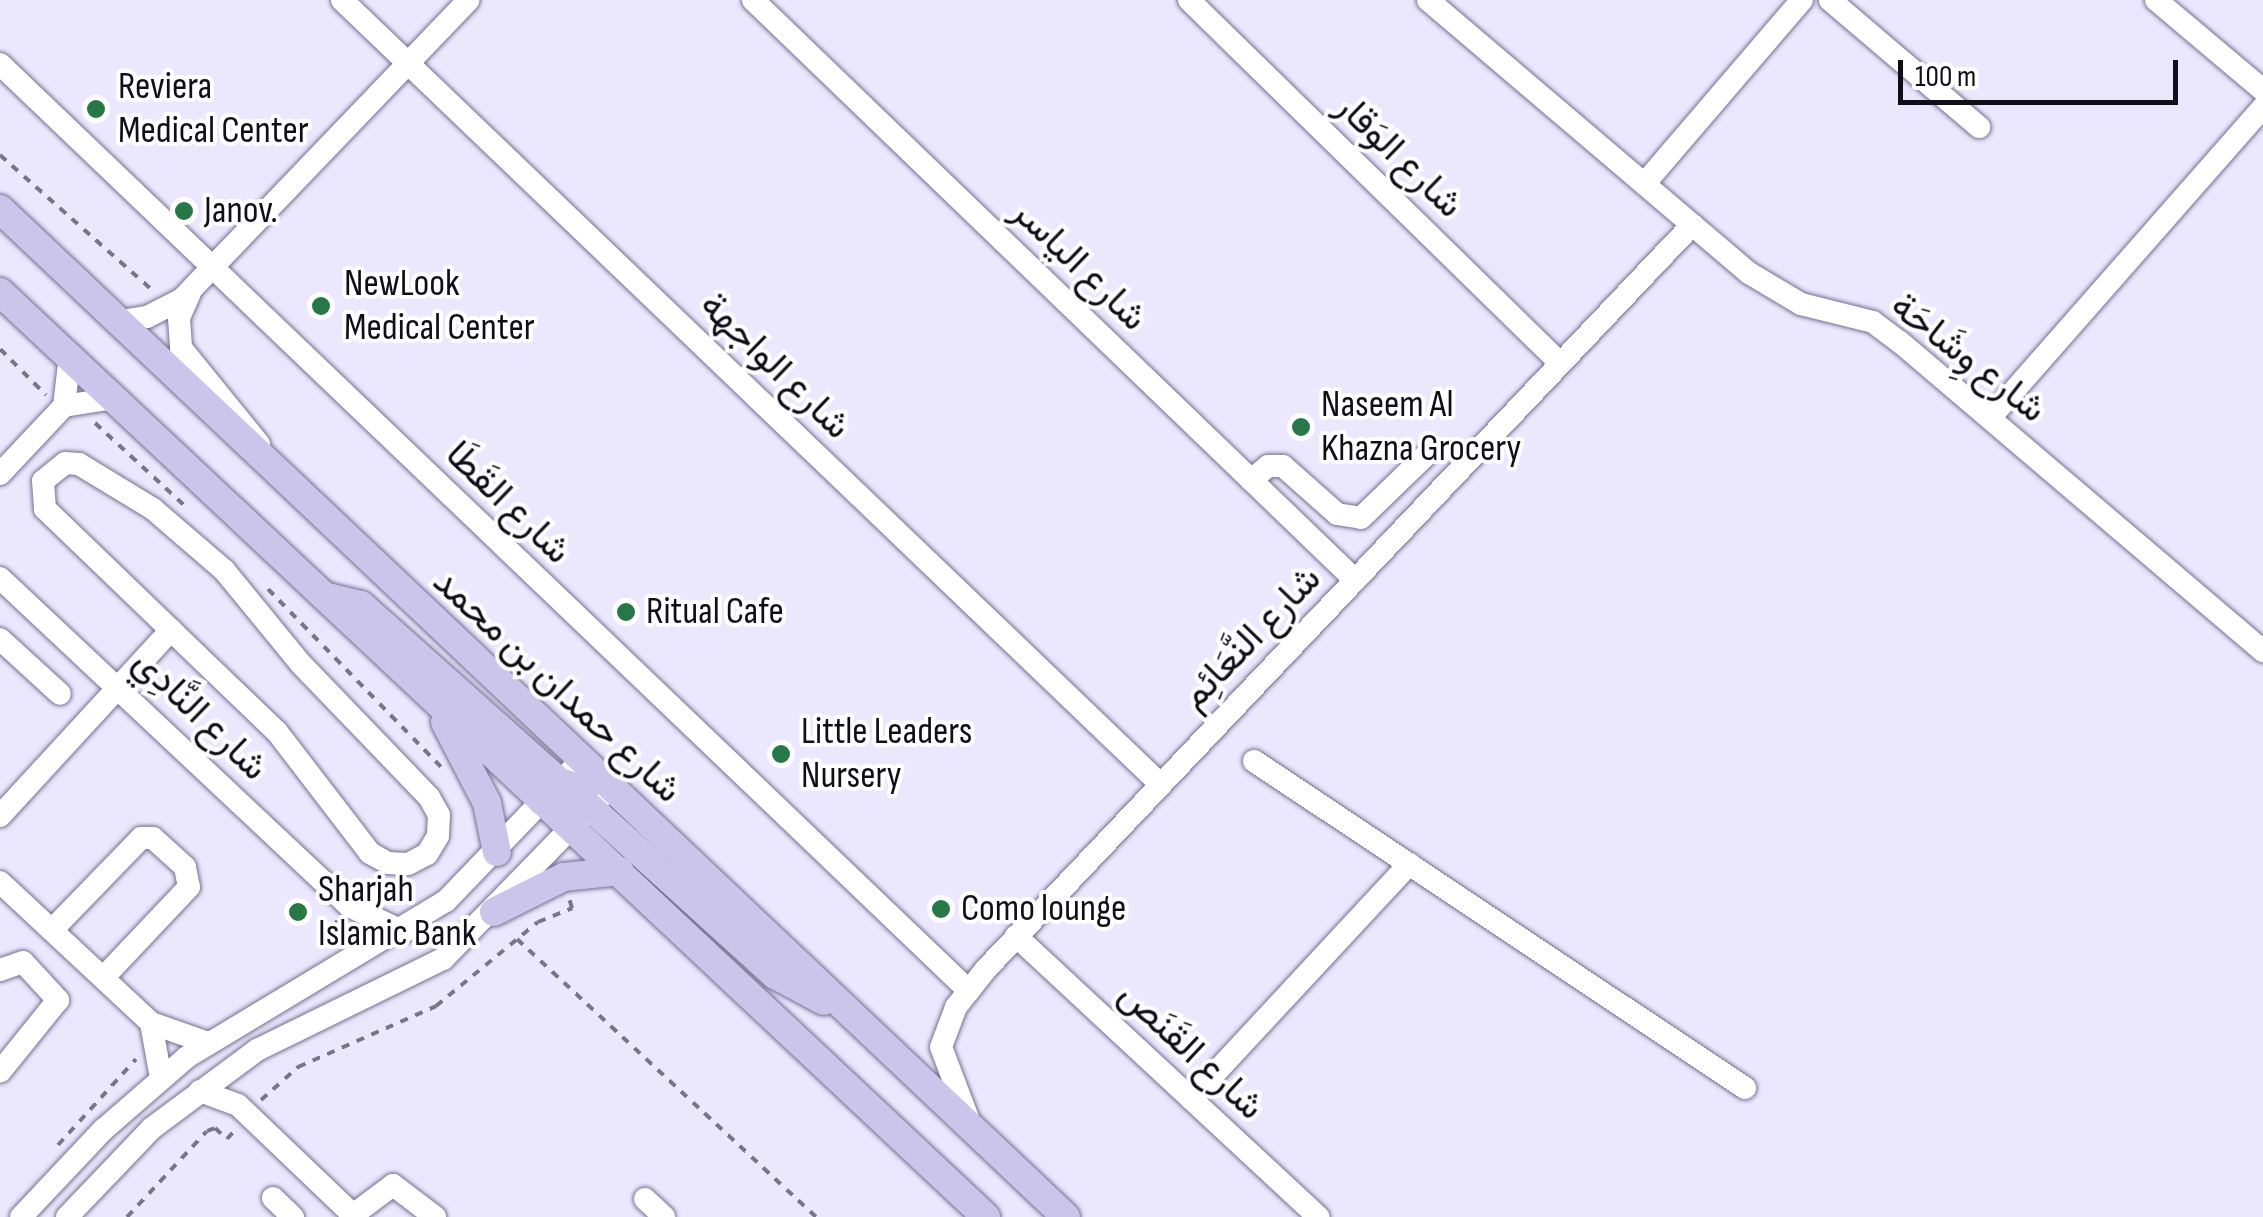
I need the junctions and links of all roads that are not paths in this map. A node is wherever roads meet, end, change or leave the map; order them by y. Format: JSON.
{"nodes":[{"id":1,"x":342,"y":0,"type":"edge"},
{"id":2,"x":469,"y":0,"type":"edge"},
{"id":3,"x":754,"y":0,"type":"edge"},
{"id":4,"x":1189,"y":0,"type":"edge"},
{"id":5,"x":1428,"y":0,"type":"edge"},
{"id":6,"x":1802,"y":0,"type":"edge"},
{"id":7,"x":1830,"y":0,"type":"edge"},
{"id":8,"x":2156,"y":0,"type":"edge"},
{"id":9,"x":408,"y":62,"type":"junction"},
{"id":10,"x":0,"y":64,"type":"edge"},
{"id":11,"x":2263,"y":90,"type":"edge"},
{"id":12,"x":2263,"y":107,"type":"edge"},
{"id":13,"x":1979,"y":126,"type":"dead end"},
{"id":14,"x":1646,"y":182,"type":"junction"},
{"id":15,"x":0,"y":209,"type":"edge"},
{"id":16,"x":1692,"y":226,"type":"junction"},
{"id":17,"x":214,"y":268,"type":"junction"},
{"id":18,"x":192,"y":290,"type":"junction"},
{"id":19,"x":0,"y":292,"type":"edge"},
{"id":20,"x":121,"y":321,"type":"junction"},
{"id":21,"x":70,"y":356,"type":"junction"},
{"id":22,"x":1560,"y":363,"type":"junction"},
{"id":23,"x":114,"y":398,"type":"junction"},
{"id":24,"x":64,"y":406,"type":"junction"},
{"id":25,"x":1990,"y":418,"type":"junction"},
{"id":26,"x":1424,"y":457,"type":"dead end"},
{"id":27,"x":273,"y":473,"type":"junction"},
{"id":28,"x":0,"y":474,"type":"edge"},
{"id":29,"x":1251,"y":480,"type":"junction"},
{"id":30,"x":0,"y":578,"type":"edge"},
{"id":31,"x":1355,"y":580,"type":"junction"},
{"id":32,"x":322,"y":596,"type":"junction"},
{"id":33,"x":38,"y":612,"type":"junction"},
{"id":34,"x":171,"y":630,"type":"junction"},
{"id":35,"x":4,"y":642,"type":"edge"},
{"id":36,"x":2263,"y":650,"type":"edge"},
{"id":37,"x":120,"y":686,"type":"junction"},
{"id":38,"x":60,"y":694,"type":"dead end"},
{"id":39,"x":429,"y":695,"type":"junction"},
{"id":40,"x":581,"y":760,"type":"junction"},
{"id":41,"x":1254,"y":761,"type":"dead end"},
{"id":42,"x":1160,"y":784,"type":"junction"},
{"id":43,"x":611,"y":786,"type":"junction"},
{"id":44,"x":551,"y":792,"type":"junction"},
{"id":45,"x":592,"y":808,"type":"junction"},
{"id":46,"x":0,"y":816,"type":"edge"},
{"id":47,"x":572,"y":828,"type":"junction"},
{"id":48,"x":497,"y":852,"type":"junction"},
{"id":49,"x":1409,"y":864,"type":"junction"},
{"id":50,"x":620,"y":871,"type":"junction"},
{"id":51,"x":0,"y":882,"type":"edge"},
{"id":52,"x":349,"y":906,"type":"junction"},
{"id":53,"x":494,"y":912,"type":"junction"},
{"id":54,"x":404,"y":932,"type":"junction"},
{"id":55,"x":55,"y":934,"type":"junction"},
{"id":56,"x":1016,"y":936,"type":"junction"},
{"id":57,"x":78,"y":955,"type":"junction"},
{"id":58,"x":359,"y":956,"type":"junction"},
{"id":59,"x":0,"y":970,"type":"edge"},
{"id":60,"x":38,"y":974,"type":"junction"},
{"id":61,"x":103,"y":978,"type":"junction"},
{"id":62,"x":969,"y":992,"type":"junction"},
{"id":63,"x":844,"y":1009,"type":"junction"},
{"id":64,"x":151,"y":1023,"type":"junction"},
{"id":65,"x":208,"y":1043,"type":"junction"},
{"id":66,"x":242,"y":1062,"type":"junction"},
{"id":67,"x":0,"y":1072,"type":"edge"},
{"id":68,"x":161,"y":1078,"type":"junction"},
{"id":69,"x":1745,"y":1088,"type":"dead end"},
{"id":70,"x":200,"y":1091,"type":"junction"},
{"id":71,"x":1192,"y":1099,"type":"junction"},
{"id":72,"x":248,"y":1115,"type":"junction"},
{"id":73,"x":973,"y":1130,"type":"junction"},
{"id":74,"x":273,"y":1198,"type":"dead end"},
{"id":75,"x":645,"y":1199,"type":"dead end"},
{"id":76,"x":354,"y":1216,"type":"edge"},
{"id":77,"x":21,"y":1217,"type":"edge"},
{"id":78,"x":67,"y":1217,"type":"edge"},
{"id":79,"x":293,"y":1217,"type":"edge"},
{"id":80,"x":436,"y":1217,"type":"edge"},
{"id":81,"x":664,"y":1217,"type":"edge"},
{"id":82,"x":986,"y":1217,"type":"edge"},
{"id":83,"x":1066,"y":1217,"type":"edge"},
{"id":84,"x":1318,"y":1217,"type":"edge"}],
"edges":[{"from":1,"to":9,"type":"street","name":"شارع الواجهة"},
{"from":2,"to":9,"type":"street"},
{"from":3,"to":29,"type":"street","name":"شارع الياسر"},
{"from":4,"to":22,"type":"street","name":"شارع الوَقار"},
{"from":5,"to":14,"type":"street","name":"شارع وِشَاحَة"},
{"from":6,"to":14,"type":"street"},
{"from":7,"to":13,"type":"street"},
{"from":8,"to":11,"type":"street"},
{"from":9,"to":17,"type":"street"},
{"from":9,"to":42,"type":"street","name":"شارع الواجهة"},
{"from":10,"to":17,"type":"street","name":"شارع القَطَا"},
{"from":12,"to":25,"type":"street"},
{"from":14,"to":16,"type":"street","name":"شارع وِشَاحَة"},
{"from":15,"to":20,"type":"main road","name":"شارع حمدان بن محمد"},
{"from":16,"to":22,"type":"street","name":"شارع النَّعَائِم"},
{"from":16,"to":25,"type":"street","name":"شارع وِشَاحَة"},
{"from":17,"to":18,"type":"street"},
{"from":17,"to":62,"type":"street","name":"شارع القَطَا"},
{"from":18,"to":20,"type":"street"},
{"from":18,"to":27,"type":"street"},
{"from":19,"to":21,"type":"main road"},
{"from":20,"to":27,"type":"main road","name":"شارع حمدان بن محمد"},
{"from":21,"to":23,"type":"main road"},
{"from":21,"to":24,"type":"street"},
{"from":22,"to":31,"type":"street","name":"شارع النَّعَائِم"},
{"from":23,"to":24,"type":"street"},
{"from":23,"to":32,"type":"main road"},
{"from":24,"to":28,"type":"street"},
{"from":25,"to":36,"type":"street","name":"شارع وِشَاحَة"},
{"from":26,"to":29,"type":"street"},
{"from":27,"to":40,"type":"main road","name":"شارع حمدان بن محمد"},
{"from":29,"to":31,"type":"street","name":"شارع الياسر"},
{"from":30,"to":33,"type":"street","name":"شارع النَّادِي"},
{"from":31,"to":42,"type":"street","name":"شارع النَّعَائِم"},
{"from":32,"to":39,"type":"main road"},
{"from":32,"to":44,"type":"main road"},
{"from":33,"to":35,"type":"street"},
{"from":33,"to":37,"type":"street","name":"شارع النَّادِي"},
{"from":34,"to":34,"type":"street"},
{"from":34,"to":37,"type":"street"},
{"from":35,"to":38,"type":"street"},
{"from":37,"to":46,"type":"street"},
{"from":37,"to":52,"type":"street","name":"شارع النَّادِي"},
{"from":39,"to":44,"type":"main road"},
{"from":39,"to":48,"type":"main road"},
{"from":40,"to":43,"type":"main road","name":"شارع حمدان بن محمد"},
{"from":40,"to":44,"type":"street"},
{"from":41,"to":49,"type":"street"},
{"from":42,"to":56,"type":"street","name":"شارع النَّعَائِم"},
{"from":43,"to":44,"type":"main road"},
{"from":43,"to":45,"type":"street"},
{"from":43,"to":63,"type":"main road","name":"شارع حمدان بن محمد"},
{"from":44,"to":45,"type":"main road"},
{"from":44,"to":47,"type":"main road"},
{"from":44,"to":48,"type":"street"},
{"from":45,"to":47,"type":"street"},
{"from":45,"to":63,"type":"main road"},
{"from":47,"to":50,"type":"main road"},
{"from":47,"to":53,"type":"street"},
{"from":48,"to":54,"type":"street"},
{"from":49,"to":69,"type":"street"},
{"from":49,"to":71,"type":"street"},
{"from":50,"to":53,"type":"main road"},
{"from":50,"to":82,"type":"main road"},
{"from":51,"to":55,"type":"street"},
{"from":52,"to":54,"type":"street","name":"شارع النَّادِي"},
{"from":52,"to":58,"type":"street"},
{"from":53,"to":66,"type":"street"},
{"from":54,"to":58,"type":"street"},
{"from":55,"to":57,"type":"street"},
{"from":55,"to":60,"type":"street"},
{"from":55,"to":61,"type":"street"},
{"from":56,"to":62,"type":"street","name":"شارع النَّعَائِم"},
{"from":56,"to":71,"type":"street","name":"شارع القَنَص"},
{"from":57,"to":60,"type":"street"},
{"from":57,"to":61,"type":"street"},
{"from":58,"to":65,"type":"street"},
{"from":59,"to":60,"type":"street"},
{"from":60,"to":67,"type":"street"},
{"from":61,"to":64,"type":"street"},
{"from":62,"to":73,"type":"street","name":"شارع النَّعَائِم"},
{"from":63,"to":73,"type":"main road","name":"شارع حمدان بن محمد"},
{"from":64,"to":65,"type":"street"},
{"from":64,"to":68,"type":"street"},
{"from":65,"to":68,"type":"street"},
{"from":66,"to":70,"type":"street"},
{"from":66,"to":72,"type":"street"},
{"from":68,"to":77,"type":"street"},
{"from":70,"to":72,"type":"street"},
{"from":70,"to":78,"type":"street"},
{"from":71,"to":84,"type":"street","name":"شارع القَنَص"},
{"from":72,"to":76,"type":"street"},
{"from":73,"to":83,"type":"main road","name":"شارع حمدان بن محمد"},
{"from":74,"to":79,"type":"street"},
{"from":75,"to":81,"type":"street"},
{"from":76,"to":80,"type":"street"}]}
